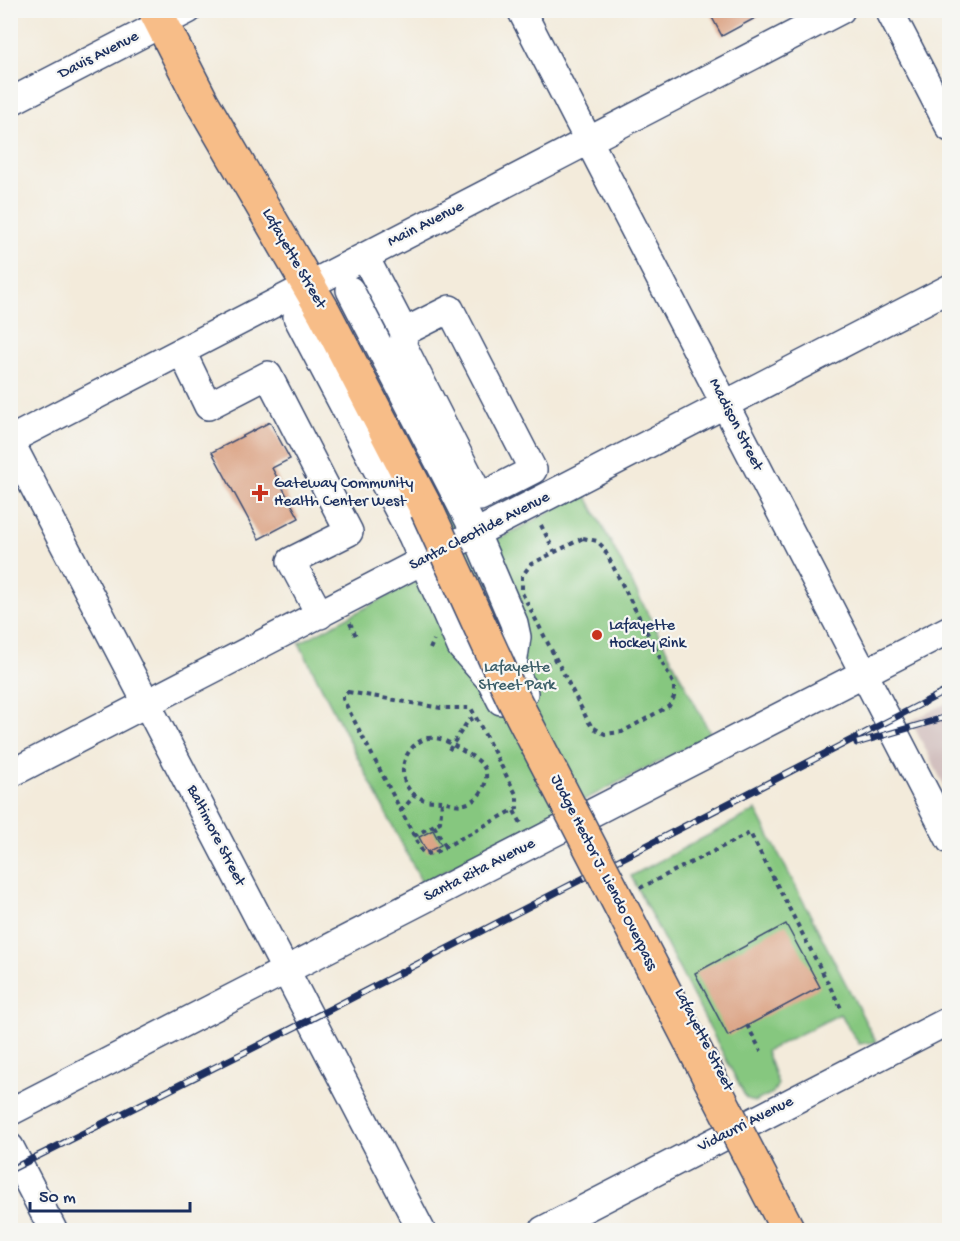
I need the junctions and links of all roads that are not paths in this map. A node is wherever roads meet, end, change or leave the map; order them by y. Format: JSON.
{"nodes":[{"id":1,"x":521,"y":10,"type":"edge"},
{"id":2,"x":841,"y":10,"type":"edge"},
{"id":3,"x":889,"y":10,"type":"edge"},
{"id":4,"x":168,"y":15,"type":"edge"},
{"id":5,"x":10,"y":102,"type":"edge"},
{"id":6,"x":950,"y":128,"type":"edge"},
{"id":7,"x":589,"y":141,"type":"junction"},
{"id":8,"x":364,"y":257,"type":"junction"},
{"id":9,"x":309,"y":286,"type":"junction"},
{"id":10,"x":950,"y":288,"type":"edge"},
{"id":11,"x":350,"y":290,"type":"dead end"},
{"id":12,"x":297,"y":317,"type":"dead end"},
{"id":13,"x":404,"y":332,"type":"junction"},
{"id":14,"x":182,"y":352,"type":"junction"},
{"id":15,"x":725,"y":404,"type":"junction"},
{"id":16,"x":10,"y":440,"type":"edge"},
{"id":17,"x":513,"y":480,"type":"junction"},
{"id":18,"x":426,"y":510,"type":"joint"},
{"id":19,"x":533,"y":515,"type":"junction"},
{"id":20,"x":485,"y":529,"type":"junction"},
{"id":21,"x":416,"y":565,"type":"junction"},
{"id":22,"x":320,"y":615,"type":"junction"},
{"id":23,"x":950,"y":628,"type":"edge"},
{"id":24,"x":864,"y":673,"type":"junction"},
{"id":25,"x":148,"y":705,"type":"junction"},
{"id":26,"x":10,"y":774,"type":"edge"},
{"id":27,"x":572,"y":813,"type":"junction"},
{"id":28,"x":950,"y":840,"type":"edge"},
{"id":29,"x":285,"y":971,"type":"junction"},
{"id":30,"x":950,"y":1020,"type":"edge"},
{"id":31,"x":10,"y":1112,"type":"edge"},
{"id":32,"x":737,"y":1130,"type":"junction"},
{"id":33,"x":10,"y":1147,"type":"edge"},
{"id":34,"x":53,"y":1230,"type":"edge"},
{"id":35,"x":421,"y":1230,"type":"edge"},
{"id":36,"x":543,"y":1230,"type":"edge"},
{"id":37,"x":776,"y":1230,"type":"edge"},
{"id":38,"x":788,"y":1230,"type":"edge"},
{"id":39,"x":803,"y":1230,"type":"edge"}],
"edges":[{"from":1,"to":7,"type":"street","name":"Madison Street"},
{"from":2,"to":7,"type":"street","name":"Main Avenue"},
{"from":3,"to":6,"type":"street"},
{"from":4,"to":5,"type":"street","name":"Davis Avenue"},
{"from":4,"to":9,"type":"main road","name":"Lafayette Street"},
{"from":7,"to":8,"type":"street","name":"Main Avenue"},
{"from":7,"to":15,"type":"street","name":"Madison Street"},
{"from":8,"to":9,"type":"street","name":"Main Avenue"},
{"from":8,"to":13,"type":"street"},
{"from":9,"to":14,"type":"street","name":"Main Avenue"},
{"from":9,"to":18,"type":"main road","name":"Lafayette Street"},
{"from":10,"to":15,"type":"street","name":"Santa Cleotilde Avenue"},
{"from":11,"to":20,"type":"street","name":"Lafayette Street"},
{"from":12,"to":21,"type":"street","name":"Lafayette Street"},
{"from":13,"to":17,"type":"street"},
{"from":13,"to":17,"type":"street"},
{"from":14,"to":16,"type":"street","name":"Main Avenue"},
{"from":14,"to":22,"type":"street"},
{"from":15,"to":19,"type":"street","name":"Santa Cleotilde Avenue"},
{"from":15,"to":24,"type":"street","name":"Madison Street"},
{"from":16,"to":25,"type":"street","name":"Baltimore Street"},
{"from":17,"to":19,"type":"street"},
{"from":18,"to":38,"type":"main road","name":"Judge Hector J. Liendo Overpass","bridge":true},
{"from":19,"to":20,"type":"street","name":"Santa Cleotilde Avenue"},
{"from":20,"to":21,"type":"street","name":"Santa Cleotilde Avenue"},
{"from":20,"to":27,"type":"street","name":"Lafayette Street"},
{"from":21,"to":22,"type":"street","name":"Santa Cleotilde Avenue"},
{"from":21,"to":27,"type":"street","name":"Lafayette Street"},
{"from":22,"to":25,"type":"street","name":"Santa Cleotilde Avenue"},
{"from":23,"to":24,"type":"street","name":"Santa Rita Avenue"},
{"from":24,"to":27,"type":"street","name":"Santa Rita Avenue"},
{"from":24,"to":28,"type":"street","name":"Madison Street"},
{"from":25,"to":26,"type":"street","name":"Santa Cleotilde Avenue"},
{"from":25,"to":29,"type":"street","name":"Baltimore Street"},
{"from":27,"to":29,"type":"street","name":"Santa Rita Avenue"},
{"from":27,"to":32,"type":"street","name":"Lafayette Street"},
{"from":29,"to":31,"type":"street","name":"Santa Rita Avenue"},
{"from":29,"to":35,"type":"street","name":"Baltimore Street"},
{"from":30,"to":32,"type":"street","name":"Vidaurri Avenue"},
{"from":32,"to":36,"type":"street","name":"Vidaurri Avenue"},
{"from":32,"to":37,"type":"street","name":"Lafayette Street"},
{"from":32,"to":39,"type":"street","name":"Lafayette Street"},
{"from":33,"to":34,"type":"street"}]}
